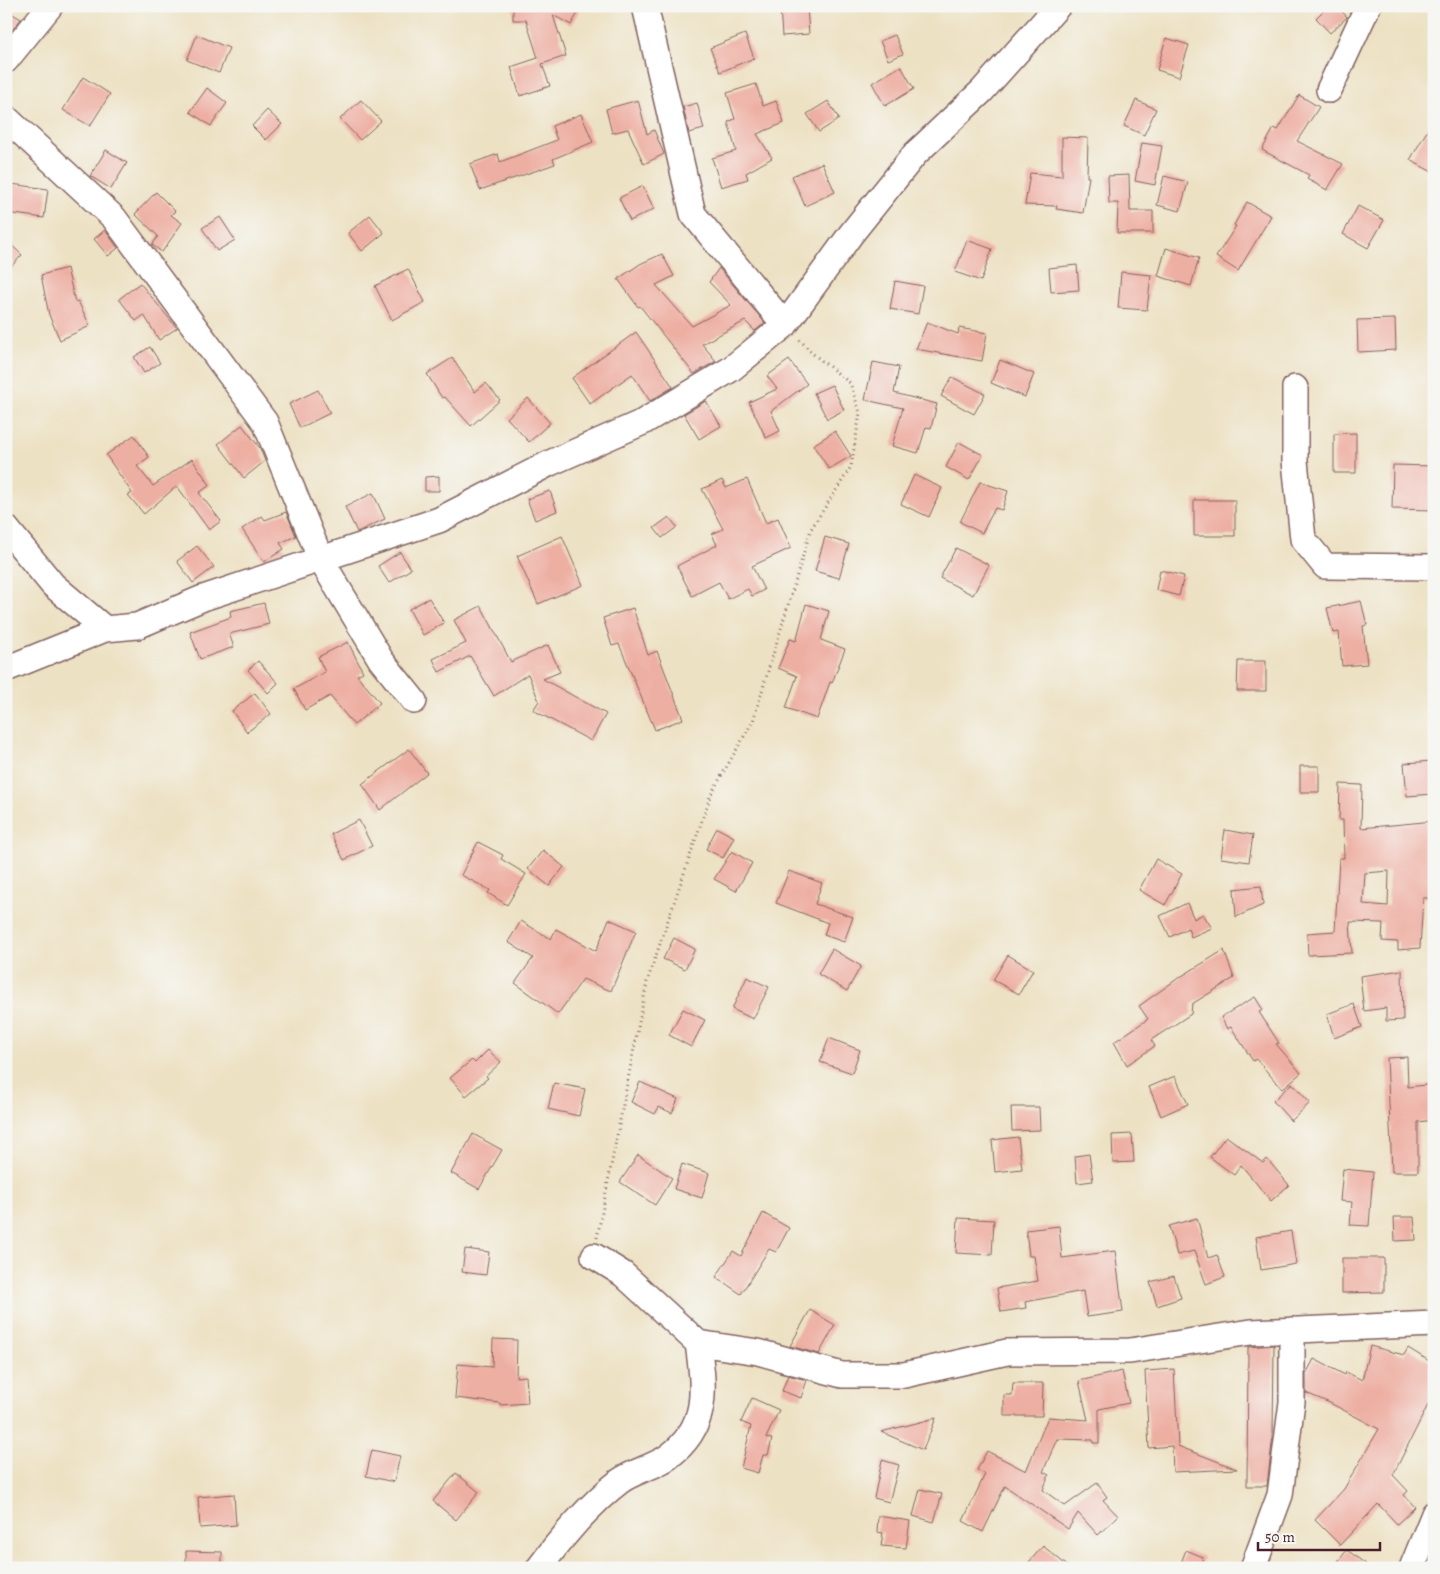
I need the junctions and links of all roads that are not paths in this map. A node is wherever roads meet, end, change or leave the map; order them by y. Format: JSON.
{"nodes":[{"id":1,"x":50,"y":6,"type":"edge"},
{"id":2,"x":645,"y":6,"type":"edge"},
{"id":3,"x":1058,"y":6,"type":"edge"},
{"id":4,"x":1368,"y":6,"type":"edge"},
{"id":5,"x":6,"y":60,"type":"edge"},
{"id":6,"x":1329,"y":90,"type":"dead end"},
{"id":7,"x":6,"y":118,"type":"edge"},
{"id":8,"x":785,"y":324,"type":"junction"},
{"id":9,"x":1295,"y":388,"type":"dead end"},
{"id":10,"x":6,"y":528,"type":"edge"},
{"id":11,"x":321,"y":560,"type":"junction"},
{"id":12,"x":1434,"y":567,"type":"edge"},
{"id":13,"x":105,"y":629,"type":"junction"},
{"id":14,"x":6,"y":670,"type":"edge"},
{"id":15,"x":414,"y":701,"type":"dead end"},
{"id":16,"x":594,"y":1256,"type":"road end"},
{"id":17,"x":1434,"y":1324,"type":"edge"},
{"id":18,"x":1292,"y":1330,"type":"junction"},
{"id":19,"x":698,"y":1343,"type":"junction"},
{"id":20,"x":1434,"y":1514,"type":"edge"},
{"id":21,"x":539,"y":1568,"type":"edge"},
{"id":22,"x":1253,"y":1568,"type":"edge"},
{"id":23,"x":1412,"y":1568,"type":"edge"}],
"edges":[{"from":1,"to":5,"type":"street"},
{"from":2,"to":8,"type":"street"},
{"from":3,"to":8,"type":"street"},
{"from":4,"to":6,"type":"street"},
{"from":7,"to":11,"type":"street"},
{"from":8,"to":11,"type":"street"},
{"from":9,"to":12,"type":"street"},
{"from":10,"to":13,"type":"street"},
{"from":11,"to":13,"type":"street"},
{"from":11,"to":15,"type":"street"},
{"from":13,"to":14,"type":"street"},
{"from":16,"to":19,"type":"street"},
{"from":17,"to":18,"type":"street"},
{"from":18,"to":19,"type":"street"},
{"from":18,"to":22,"type":"street"},
{"from":19,"to":21,"type":"street"},
{"from":20,"to":23,"type":"street"}]}
